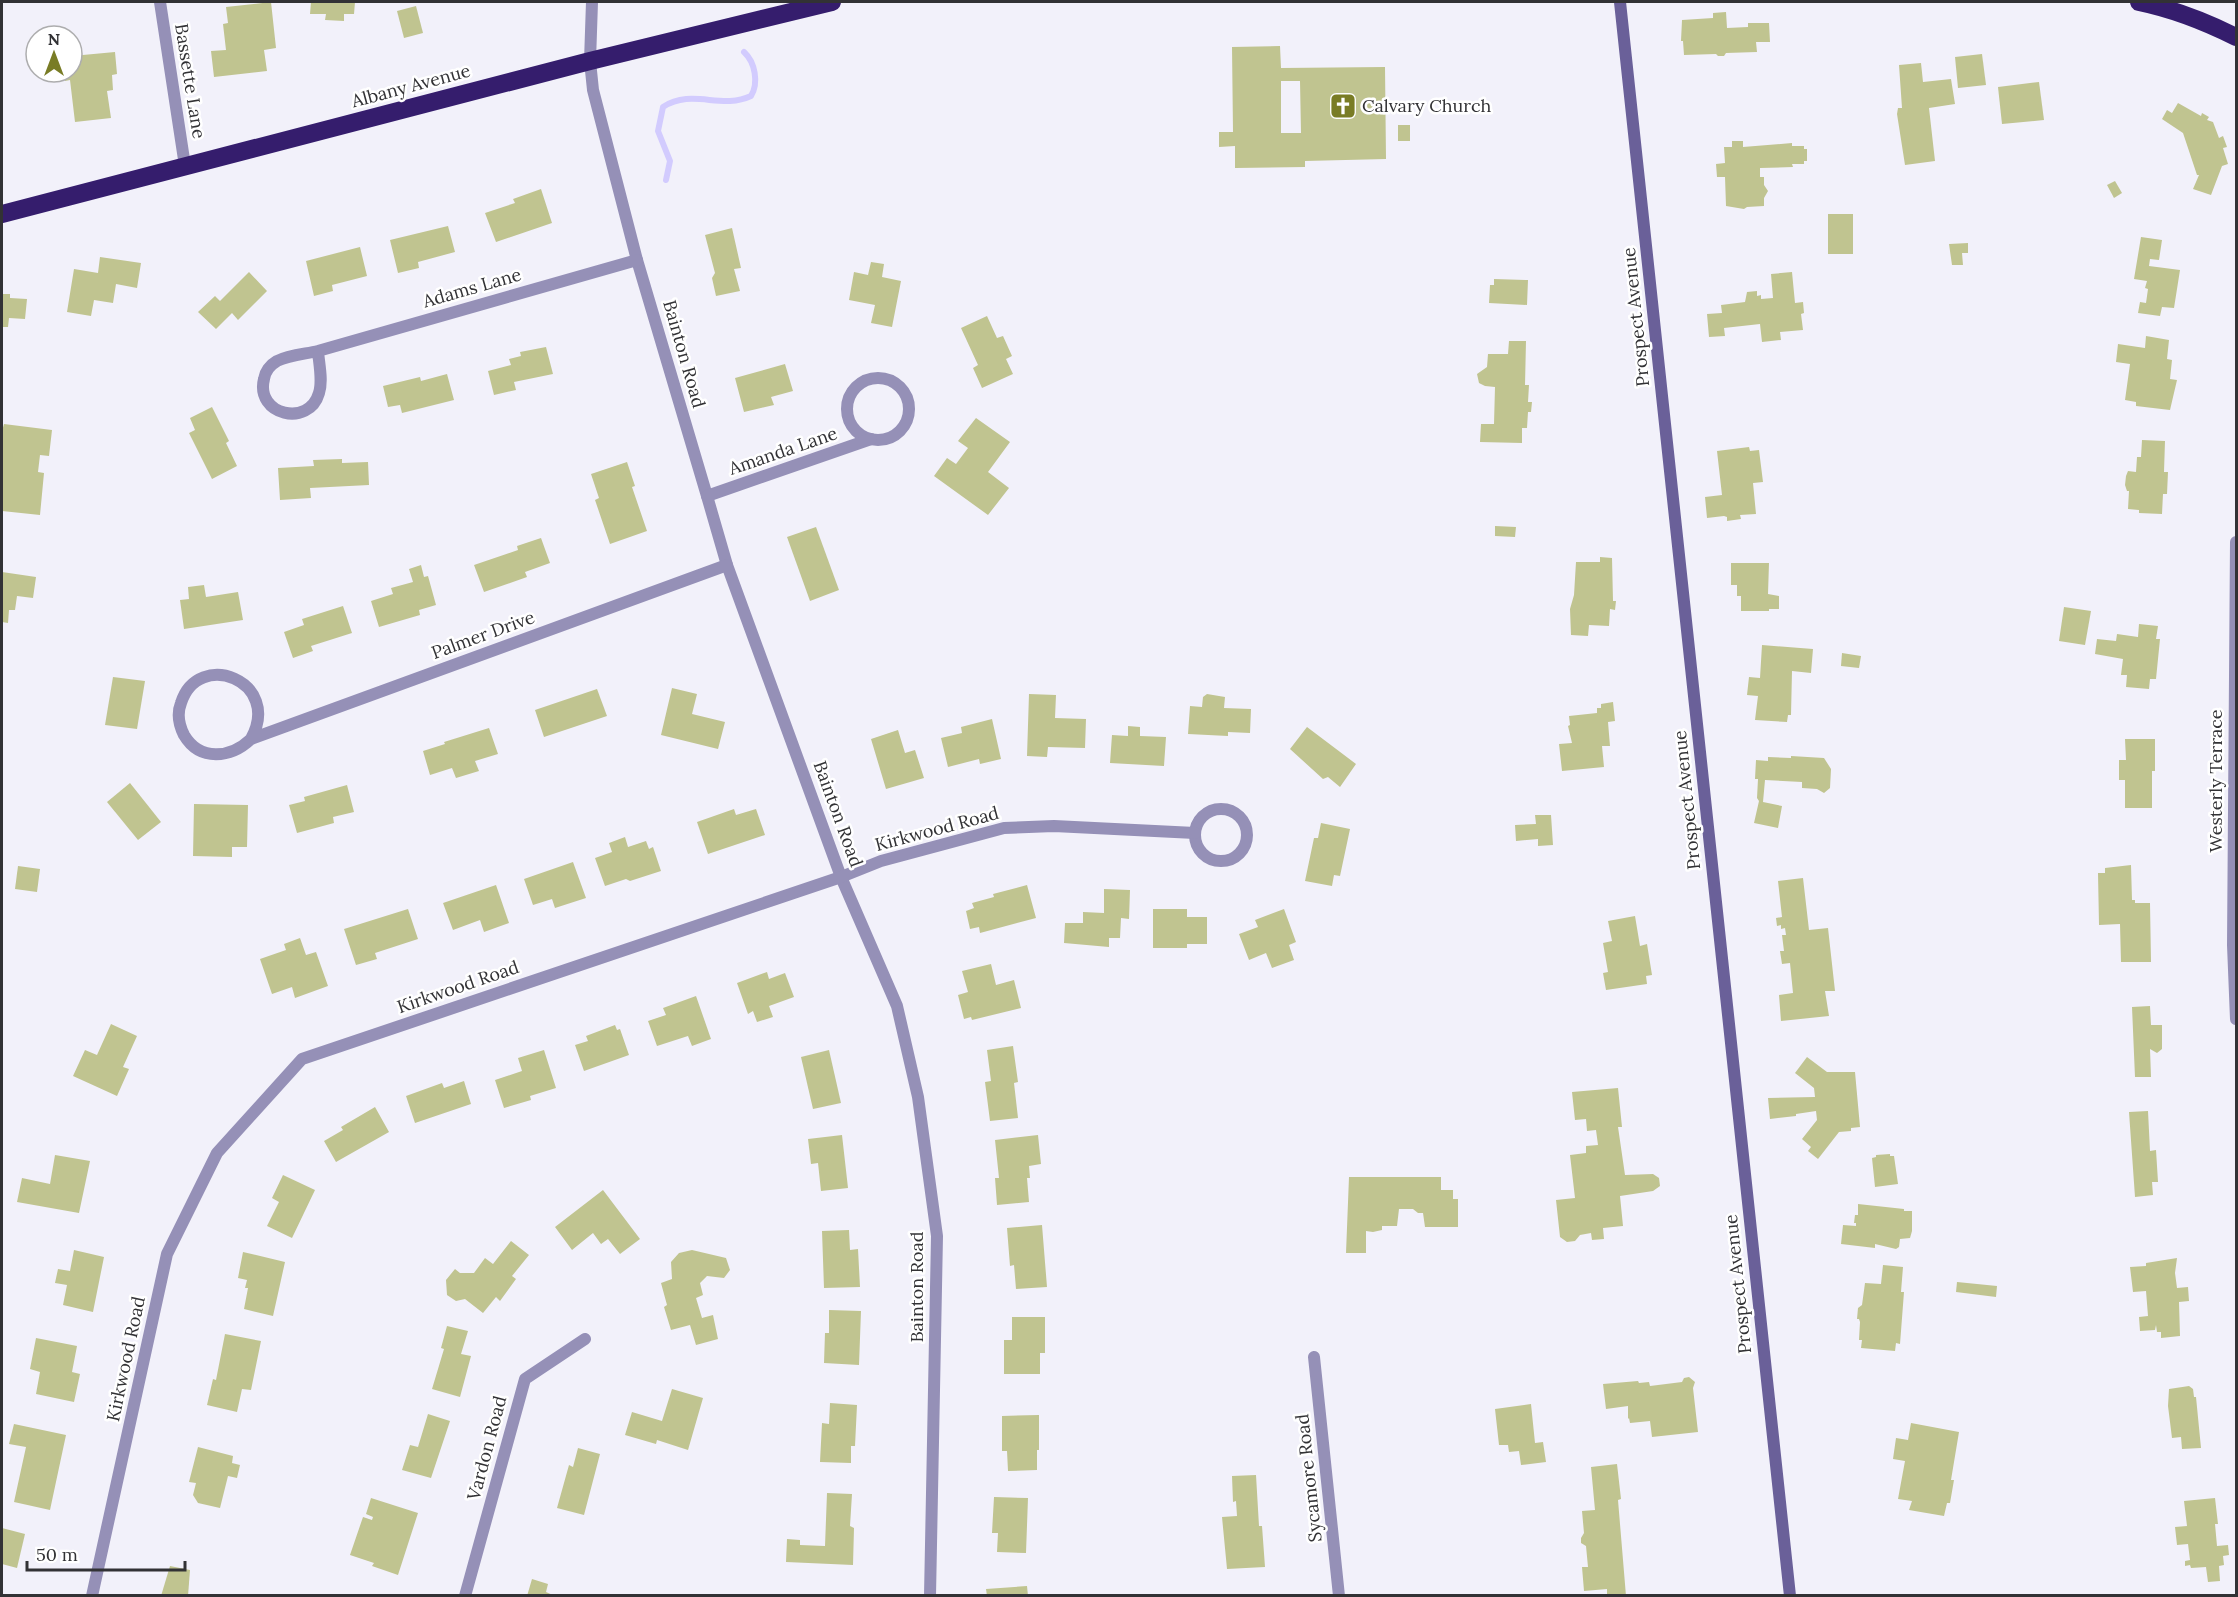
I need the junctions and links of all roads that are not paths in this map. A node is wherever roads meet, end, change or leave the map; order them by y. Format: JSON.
{"nodes":[{"id":1,"x":160,"y":2,"type":"edge"},
{"id":2,"x":592,"y":2,"type":"edge"},
{"id":3,"x":832,"y":2,"type":"edge"},
{"id":4,"x":1620,"y":2,"type":"edge"},
{"id":5,"x":2139,"y":2,"type":"edge"},
{"id":6,"x":2236,"y":37,"type":"edge"},
{"id":7,"x":590,"y":61,"type":"junction"},
{"id":8,"x":185,"y":166,"type":"junction"},
{"id":9,"x":2,"y":214,"type":"edge"},
{"id":10,"x":637,"y":260,"type":"junction"},
{"id":11,"x":318,"y":351,"type":"junction"},
{"id":12,"x":871,"y":439,"type":"junction"},
{"id":13,"x":707,"y":496,"type":"junction"},
{"id":14,"x":2236,"y":542,"type":"edge"},
{"id":15,"x":728,"y":565,"type":"junction"},
{"id":16,"x":251,"y":739,"type":"junction"},
{"id":17,"x":1195,"y":833,"type":"junction"},
{"id":18,"x":842,"y":877,"type":"junction"},
{"id":19,"x":2236,"y":1019,"type":"edge"},
{"id":20,"x":585,"y":1339,"type":"dead end"},
{"id":21,"x":1314,"y":1358,"type":"dead end"},
{"id":22,"x":92,"y":1596,"type":"edge"},
{"id":23,"x":465,"y":1596,"type":"edge"},
{"id":24,"x":930,"y":1596,"type":"edge"},
{"id":25,"x":1340,"y":1596,"type":"edge"},
{"id":26,"x":1790,"y":1596,"type":"edge"}],
"edges":[{"from":1,"to":8,"type":"street","name":"Bassette Lane"},
{"from":2,"to":7,"type":"street","name":"Bainton Road"},
{"from":3,"to":7,"type":"highway","name":"Albany Avenue"},
{"from":4,"to":26,"type":"main road","name":"Prospect Avenue"},
{"from":5,"to":6,"type":"highway"},
{"from":7,"to":8,"type":"highway","name":"Albany Avenue"},
{"from":7,"to":10,"type":"street","name":"Bainton Road"},
{"from":8,"to":9,"type":"highway","name":"Albany Avenue"},
{"from":10,"to":11,"type":"street","name":"Adams Lane"},
{"from":10,"to":13,"type":"street","name":"Bainton Road"},
{"from":11,"to":11,"type":"street","name":"Adams Lane"},
{"from":12,"to":12,"type":"street","name":"Amanda Lane"},
{"from":12,"to":13,"type":"street","name":"Amanda Lane"},
{"from":13,"to":15,"type":"street","name":"Bainton Road"},
{"from":14,"to":19,"type":"street","name":"Westerly Terrace"},
{"from":15,"to":16,"type":"street","name":"Palmer Drive"},
{"from":15,"to":18,"type":"street","name":"Bainton Road"},
{"from":16,"to":16,"type":"street","name":"Palmer Drive"},
{"from":17,"to":17,"type":"street"},
{"from":17,"to":18,"type":"street","name":"Kirkwood Road"},
{"from":18,"to":22,"type":"street","name":"Kirkwood Road"},
{"from":18,"to":24,"type":"street","name":"Bainton Road"},
{"from":20,"to":23,"type":"street","name":"Vardon Road"},
{"from":21,"to":25,"type":"street","name":"Sycamore Road"}]}
